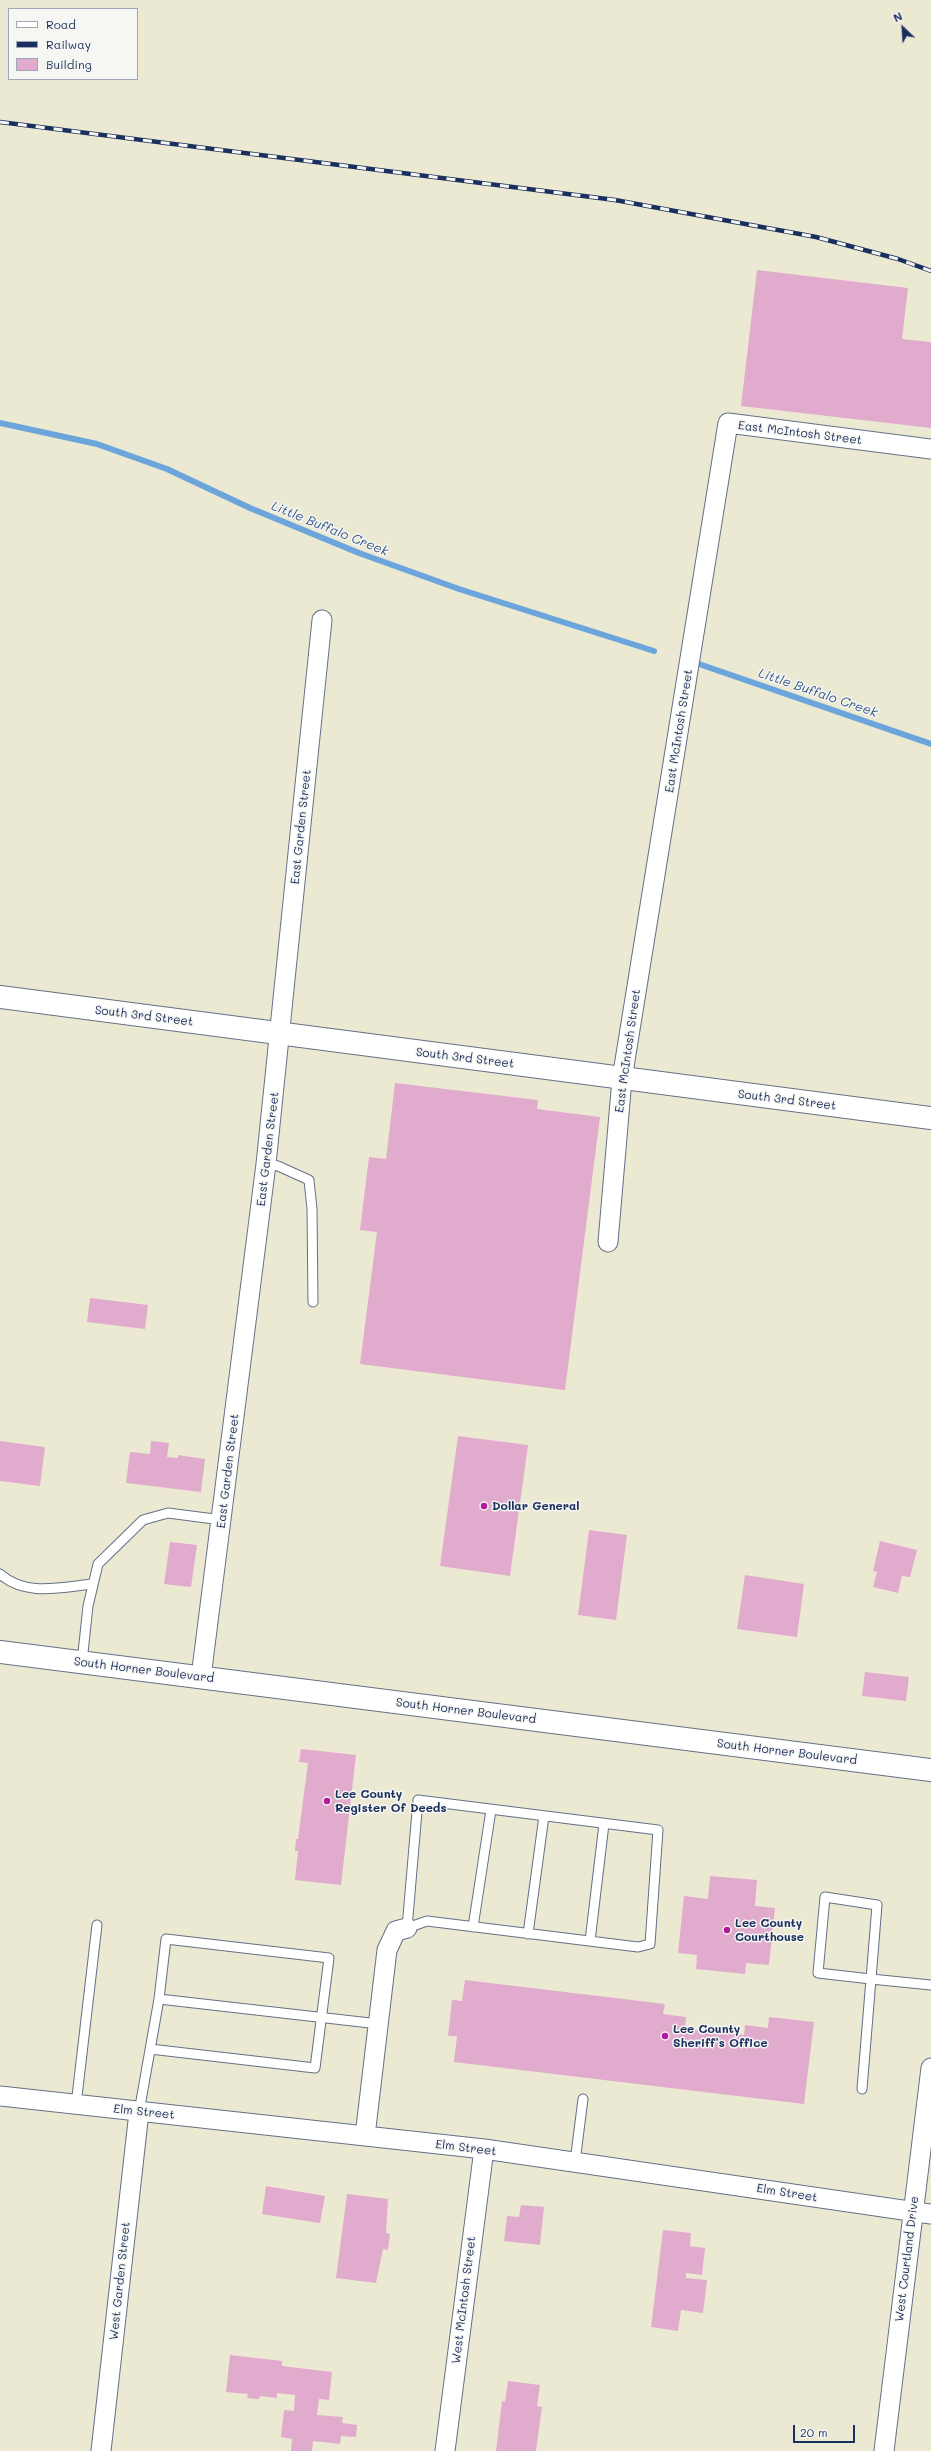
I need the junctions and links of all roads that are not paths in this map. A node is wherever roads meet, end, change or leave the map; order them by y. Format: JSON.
{"nodes":[{"id":1,"x":931,"y":449,"type":"edge"},
{"id":2,"x":322,"y":620,"type":"dead end"},
{"id":3,"x":0,"y":998,"type":"edge"},
{"id":4,"x":281,"y":1034,"type":"junction"},
{"id":5,"x":622,"y":1079,"type":"junction"},
{"id":6,"x":931,"y":1118,"type":"edge"},
{"id":7,"x":266,"y":1164,"type":"junction"},
{"id":8,"x":608,"y":1242,"type":"dead end"},
{"id":9,"x":313,"y":1302,"type":"dead end"},
{"id":10,"x":222,"y":1520,"type":"junction"},
{"id":11,"x":0,"y":1574,"type":"edge"},
{"id":12,"x":93,"y":1584,"type":"junction"},
{"id":13,"x":0,"y":1652,"type":"edge"},
{"id":14,"x":82,"y":1662,"type":"junction"},
{"id":15,"x":201,"y":1677,"type":"junction"},
{"id":16,"x":931,"y":1770,"type":"edge"},
{"id":17,"x":491,"y":1810,"type":"junction"},
{"id":18,"x":544,"y":1816,"type":"junction"},
{"id":19,"x":604,"y":1824,"type":"junction"},
{"id":20,"x":96,"y":1925,"type":"dead end"},
{"id":21,"x":473,"y":1927,"type":"junction"},
{"id":22,"x":407,"y":1928,"type":"junction"},
{"id":23,"x":528,"y":1934,"type":"junction"},
{"id":24,"x":590,"y":1941,"type":"junction"},
{"id":25,"x":871,"y":1979,"type":"junction"},
{"id":26,"x":931,"y":1985,"type":"edge"},
{"id":27,"x":159,"y":1999,"type":"junction"},
{"id":28,"x":321,"y":2018,"type":"junction"},
{"id":29,"x":378,"y":2024,"type":"junction"},
{"id":30,"x":150,"y":2049,"type":"junction"},
{"id":31,"x":931,"y":2068,"type":"edge"},
{"id":32,"x":862,"y":2089,"type":"dead end"},
{"id":33,"x":0,"y":2096,"type":"edge"},
{"id":34,"x":583,"y":2099,"type":"dead end"},
{"id":35,"x":76,"y":2104,"type":"junction"},
{"id":36,"x":139,"y":2112,"type":"junction"},
{"id":37,"x":365,"y":2136,"type":"junction"},
{"id":38,"x":484,"y":2150,"type":"junction"},
{"id":39,"x":926,"y":2153,"type":"edge"},
{"id":40,"x":575,"y":2162,"type":"junction"},
{"id":41,"x":912,"y":2211,"type":"junction"},
{"id":42,"x":931,"y":2214,"type":"edge"},
{"id":43,"x":101,"y":2451,"type":"edge"},
{"id":44,"x":445,"y":2451,"type":"edge"},
{"id":45,"x":884,"y":2451,"type":"edge"}],
"edges":[{"from":1,"to":5,"type":"street","name":"East McIntosh Street"},
{"from":2,"to":4,"type":"street","name":"East Garden Street"},
{"from":3,"to":4,"type":"main road","name":"South 3rd Street"},
{"from":4,"to":5,"type":"main road","name":"South 3rd Street"},
{"from":4,"to":7,"type":"street","name":"East Garden Street"},
{"from":5,"to":6,"type":"main road","name":"South 3rd Street"},
{"from":5,"to":8,"type":"street","name":"East McIntosh Street"},
{"from":7,"to":9,"type":"lane"},
{"from":7,"to":10,"type":"street","name":"East Garden Street"},
{"from":10,"to":12,"type":"lane"},
{"from":10,"to":15,"type":"street","name":"East Garden Street"},
{"from":11,"to":12,"type":"lane"},
{"from":12,"to":14,"type":"lane"},
{"from":13,"to":14,"type":"main road","name":"South Horner Boulevard"},
{"from":14,"to":15,"type":"main road","name":"South Horner Boulevard"},
{"from":15,"to":16,"type":"main road","name":"South Horner Boulevard"},
{"from":17,"to":18,"type":"lane"},
{"from":17,"to":21,"type":"lane"},
{"from":17,"to":22,"type":"lane"},
{"from":18,"to":19,"type":"lane"},
{"from":18,"to":23,"type":"lane"},
{"from":19,"to":24,"type":"lane"},
{"from":19,"to":24,"type":"lane"},
{"from":20,"to":35,"type":"lane"},
{"from":21,"to":22,"type":"lane"},
{"from":21,"to":23,"type":"lane"},
{"from":22,"to":29,"type":"street"},
{"from":23,"to":24,"type":"lane"},
{"from":25,"to":25,"type":"lane"},
{"from":25,"to":26,"type":"lane"},
{"from":25,"to":32,"type":"lane"},
{"from":27,"to":28,"type":"lane"},
{"from":27,"to":28,"type":"lane"},
{"from":27,"to":30,"type":"lane"},
{"from":28,"to":29,"type":"lane"},
{"from":28,"to":30,"type":"lane"},
{"from":29,"to":37,"type":"street"},
{"from":30,"to":36,"type":"lane"},
{"from":31,"to":39,"type":"street","name":"West Courtland Drive"},
{"from":33,"to":35,"type":"street","name":"Elm Street"},
{"from":34,"to":40,"type":"lane"},
{"from":35,"to":36,"type":"street","name":"Elm Street"},
{"from":36,"to":37,"type":"street","name":"Elm Street"},
{"from":36,"to":43,"type":"street","name":"West Garden Street"},
{"from":37,"to":38,"type":"street","name":"Elm Street"},
{"from":38,"to":40,"type":"street","name":"Elm Street"},
{"from":38,"to":44,"type":"street","name":"West McIntosh Street"},
{"from":39,"to":41,"type":"street","name":"West Courtland Drive"},
{"from":40,"to":41,"type":"street","name":"Elm Street"},
{"from":41,"to":42,"type":"street","name":"Elm Street"},
{"from":41,"to":45,"type":"street","name":"West Courtland Drive"}]}
